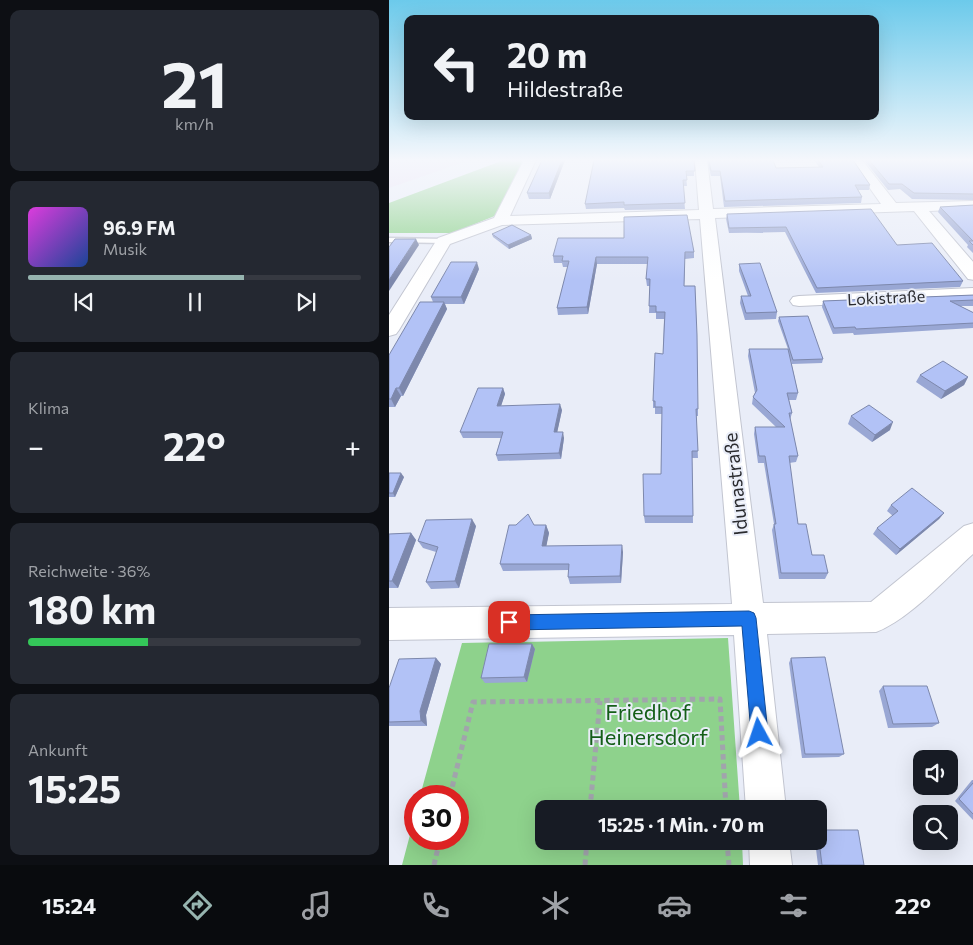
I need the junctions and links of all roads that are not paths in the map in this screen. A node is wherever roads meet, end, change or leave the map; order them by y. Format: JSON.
{"nodes":[{"id":1,"x":510,"y":200,"type":"edge"},
{"id":2,"x":706,"y":200,"type":"edge"},
{"id":3,"x":886,"y":200,"type":"edge"},
{"id":4,"x":973,"y":204,"type":"edge"},
{"id":5,"x":917,"y":206,"type":"junction"},
{"id":6,"x":891,"y":207,"type":"junction"},
{"id":7,"x":707,"y":213,"type":"junction"},
{"id":8,"x":500,"y":221,"type":"junction"},
{"id":9,"x":389,"y":240,"type":"edge"},
{"id":10,"x":444,"y":241,"type":"junction"},
{"id":11,"x":973,"y":275,"type":"edge"},
{"id":12,"x":973,"y":293,"type":"edge"},
{"id":13,"x":799,"y":301,"type":"dead end"},
{"id":14,"x":389,"y":330,"type":"edge"},
{"id":15,"x":973,"y":535,"type":"edge"},
{"id":16,"x":749,"y":618,"type":"junction"},
{"id":17,"x":389,"y":624,"type":"edge"},
{"id":18,"x":765,"y":800,"type":"edge"},
{"id":19,"x":770,"y":850,"type":"edge"},
{"id":20,"x":771,"y":865,"type":"edge"}],
"edges":[{"from":1,"to":8,"type":"street"},
{"from":2,"to":7,"type":"street","name":"Idunastraße"},
{"from":3,"to":6,"type":"street"},
{"from":4,"to":5,"type":"street"},
{"from":5,"to":6,"type":"street"},
{"from":5,"to":11,"type":"street"},
{"from":6,"to":7,"type":"street"},
{"from":7,"to":8,"type":"street"},
{"from":7,"to":16,"type":"street","name":"Idunastraße"},
{"from":8,"to":10,"type":"street"},
{"from":9,"to":10,"type":"lane"},
{"from":10,"to":14,"type":"street"},
{"from":12,"to":13,"type":"street","name":"Lokistraße"},
{"from":15,"to":16,"type":"street"},
{"from":16,"to":17,"type":"street"},
{"from":16,"to":18,"type":"street","name":"Idunastraße"},
{"from":19,"to":20,"type":"street"}]}
